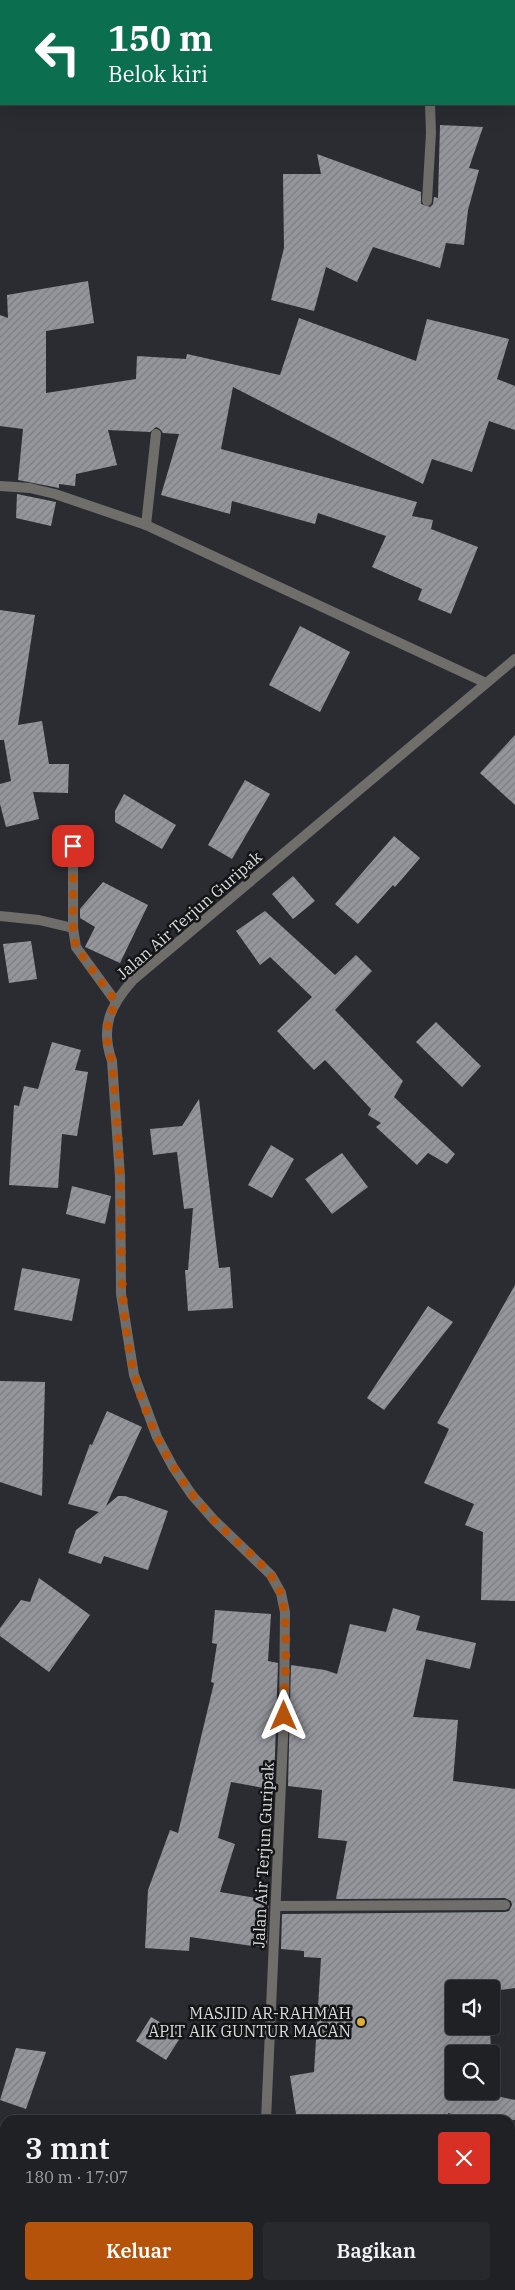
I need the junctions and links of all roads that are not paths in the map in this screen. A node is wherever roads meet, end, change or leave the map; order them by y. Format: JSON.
{"nodes":[{"id":1,"x":430,"y":105,"type":"edge"},
{"id":2,"x":427,"y":202,"type":"dead end"},
{"id":3,"x":156,"y":434,"type":"dead end"},
{"id":4,"x":0,"y":486,"type":"edge"},
{"id":5,"x":146,"y":524,"type":"junction"},
{"id":6,"x":515,"y":659,"type":"edge"},
{"id":7,"x":486,"y":683,"type":"junction"},
{"id":8,"x":73,"y":830,"type":"dead end"},
{"id":9,"x":0,"y":916,"type":"edge"},
{"id":10,"x":73,"y":928,"type":"junction"},
{"id":11,"x":116,"y":1002,"type":"junction"},
{"id":12,"x":505,"y":1905,"type":"dead end"},
{"id":13,"x":276,"y":1906,"type":"junction"},
{"id":14,"x":266,"y":2115,"type":"edge"}],
"edges":[{"from":1,"to":2,"type":"street"},
{"from":3,"to":5,"type":"street"},
{"from":4,"to":5,"type":"street"},
{"from":5,"to":7,"type":"street"},
{"from":6,"to":7,"type":"street","name":"Jalan Air Terjun Guripak"},
{"from":7,"to":11,"type":"street","name":"Jalan Air Terjun Guripak"},
{"from":8,"to":10,"type":"street"},
{"from":9,"to":10,"type":"street"},
{"from":10,"to":11,"type":"street"},
{"from":11,"to":13,"type":"street","name":"Jalan Air Terjun Guripak"},
{"from":12,"to":13,"type":"street"},
{"from":13,"to":14,"type":"street","name":"Jalan Air Terjun Guripak"}]}
